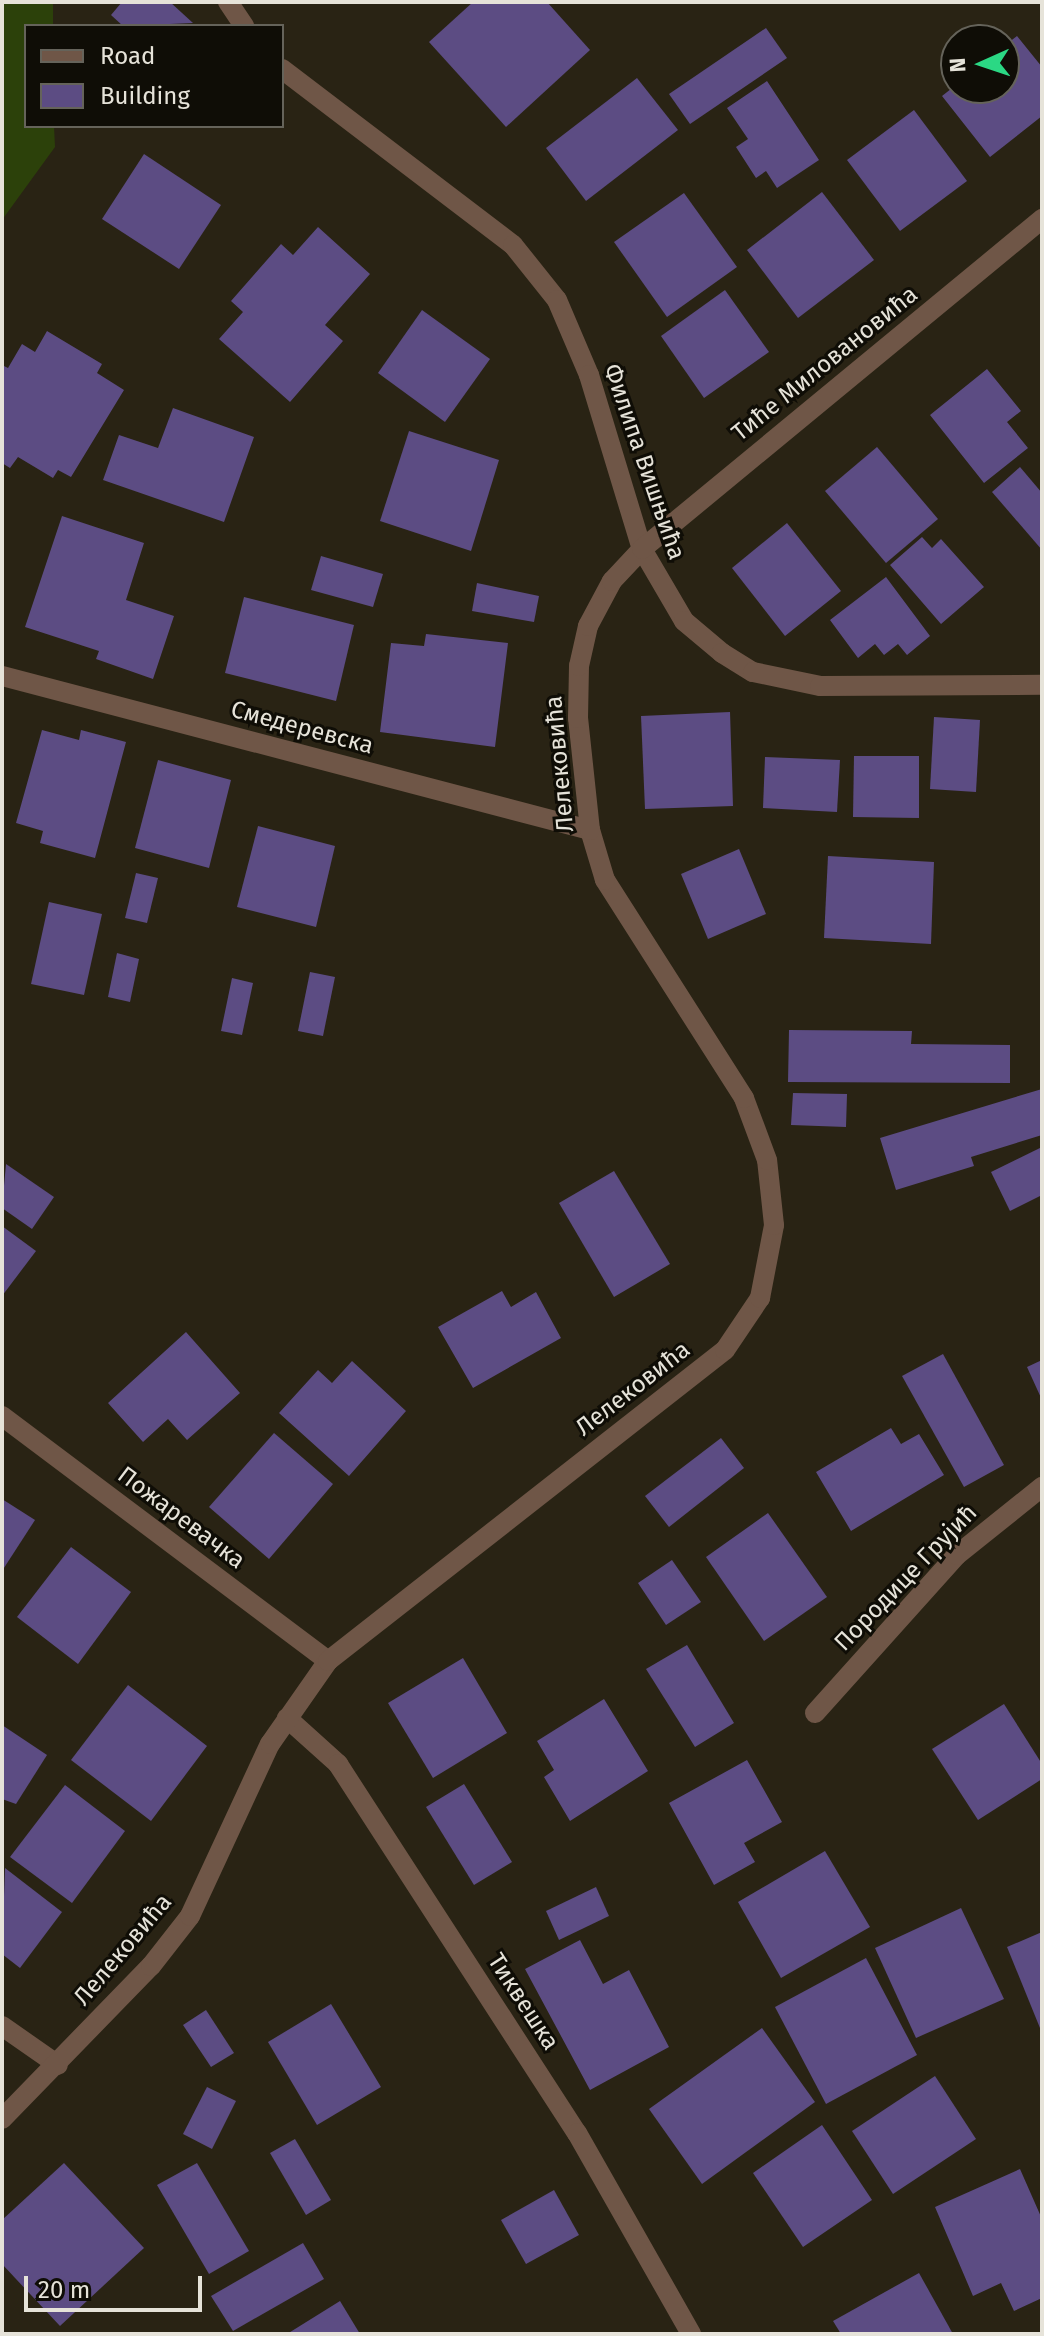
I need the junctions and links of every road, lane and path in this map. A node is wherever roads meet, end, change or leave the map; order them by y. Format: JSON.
{"nodes":[{"id":1,"x":228,"y":2,"type":"edge"},
{"id":2,"x":243,"y":24,"type":"edge"},
{"id":3,"x":284,"y":71,"type":"edge"},
{"id":4,"x":1042,"y":219,"type":"edge"},
{"id":5,"x":642,"y":549,"type":"junction"},
{"id":6,"x":2,"y":676,"type":"edge"},
{"id":7,"x":1042,"y":685,"type":"edge"},
{"id":8,"x":590,"y":830,"type":"junction"},
{"id":9,"x":2,"y":1416,"type":"edge"},
{"id":10,"x":1042,"y":1487,"type":"edge"},
{"id":11,"x":328,"y":1661,"type":"junction"},
{"id":12,"x":815,"y":1713,"type":"dead end"},
{"id":13,"x":287,"y":1718,"type":"junction"},
{"id":14,"x":2,"y":2026,"type":"edge"},
{"id":15,"x":58,"y":2065,"type":"junction"},
{"id":16,"x":2,"y":2119,"type":"edge"},
{"id":17,"x":691,"y":2334,"type":"edge"}],
"edges":[{"from":1,"to":2,"type":"street"},
{"from":3,"to":5,"type":"street","name":"Филипа Вишњића"},
{"from":4,"to":5,"type":"street","name":"Тиће Миловановића"},
{"from":5,"to":7,"type":"street","name":"Филипа Вишњића"},
{"from":5,"to":8,"type":"street","name":"Лелековића"},
{"from":6,"to":8,"type":"street","name":"Смедеревска"},
{"from":8,"to":11,"type":"street","name":"Лелековића"},
{"from":9,"to":11,"type":"street","name":"Пожаревачка"},
{"from":10,"to":12,"type":"street","name":"Породице Грујић"},
{"from":11,"to":13,"type":"street","name":"Лелековића"},
{"from":13,"to":15,"type":"street","name":"Лелековића"},
{"from":13,"to":17,"type":"street","name":"Тиквешка"},
{"from":14,"to":15,"type":"street"},
{"from":15,"to":16,"type":"street","name":"Лелековића"}]}
